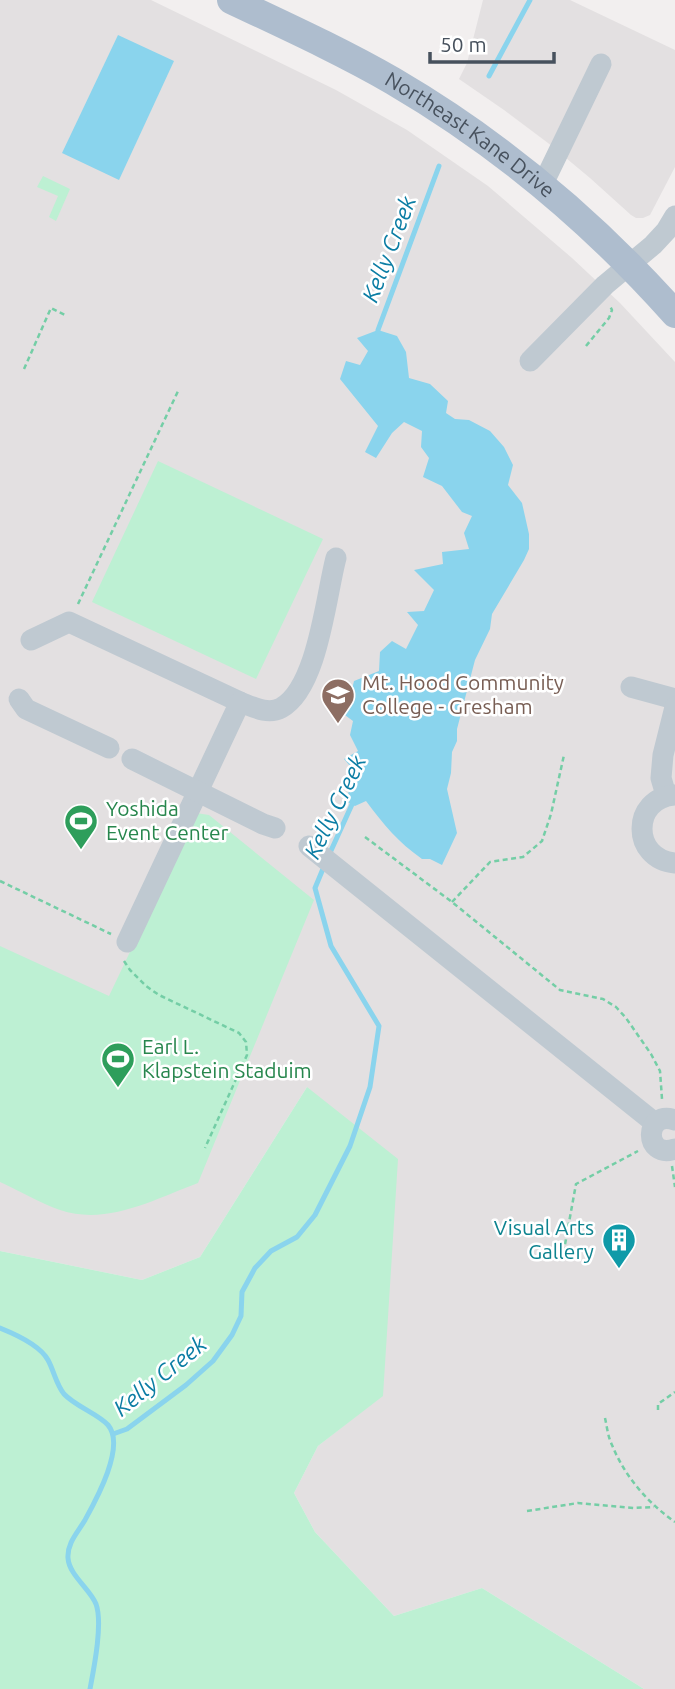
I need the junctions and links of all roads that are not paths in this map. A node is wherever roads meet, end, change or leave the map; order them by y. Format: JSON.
{"nodes":[{"id":1,"x":231,"y":0,"type":"edge"},
{"id":2,"x":601,"y":64,"type":"dead end"},
{"id":3,"x":542,"y":186,"type":"junction"},
{"id":4,"x":675,"y":216,"type":"edge"},
{"id":5,"x":629,"y":265,"type":"junction"},
{"id":6,"x":675,"y":314,"type":"edge"},
{"id":7,"x":530,"y":361,"type":"dead end"},
{"id":8,"x":336,"y":558,"type":"dead end"},
{"id":9,"x":31,"y":640,"type":"dead end"},
{"id":10,"x":631,"y":687,"type":"dead end"},
{"id":11,"x":19,"y":699,"type":"dead end"},
{"id":12,"x":675,"y":699,"type":"edge"},
{"id":13,"x":240,"y":702,"type":"junction"},
{"id":14,"x":675,"y":708,"type":"edge"},
{"id":15,"x":109,"y":748,"type":"dead end"},
{"id":16,"x":132,"y":759,"type":"dead end"},
{"id":17,"x":198,"y":792,"type":"junction"},
{"id":18,"x":671,"y":795,"type":"edge"},
{"id":19,"x":275,"y":828,"type":"dead end"},
{"id":20,"x":309,"y":846,"type":"dead end"},
{"id":21,"x":675,"y":863,"type":"edge"},
{"id":22,"x":127,"y":942,"type":"road end"},
{"id":23,"x":665,"y":1121,"type":"edge"},
{"id":24,"x":675,"y":1149,"type":"edge"}],
"edges":[{"from":1,"to":3,"type":"main road","name":"Northeast Kane Drive"},
{"from":2,"to":3,"type":"street"},
{"from":3,"to":5,"type":"main road","name":"Northeast Kane Drive"},
{"from":4,"to":5,"type":"street"},
{"from":5,"to":6,"type":"main road","name":"Northeast Kane Drive"},
{"from":5,"to":7,"type":"street"},
{"from":8,"to":13,"type":"street"},
{"from":9,"to":13,"type":"street"},
{"from":10,"to":12,"type":"street"},
{"from":11,"to":15,"type":"street"},
{"from":13,"to":17,"type":"street"},
{"from":14,"to":18,"type":"street"},
{"from":16,"to":17,"type":"street"},
{"from":17,"to":19,"type":"street"},
{"from":17,"to":22,"type":"street"},
{"from":18,"to":21,"type":"street"},
{"from":20,"to":23,"type":"street"},
{"from":23,"to":24,"type":"street"}]}
